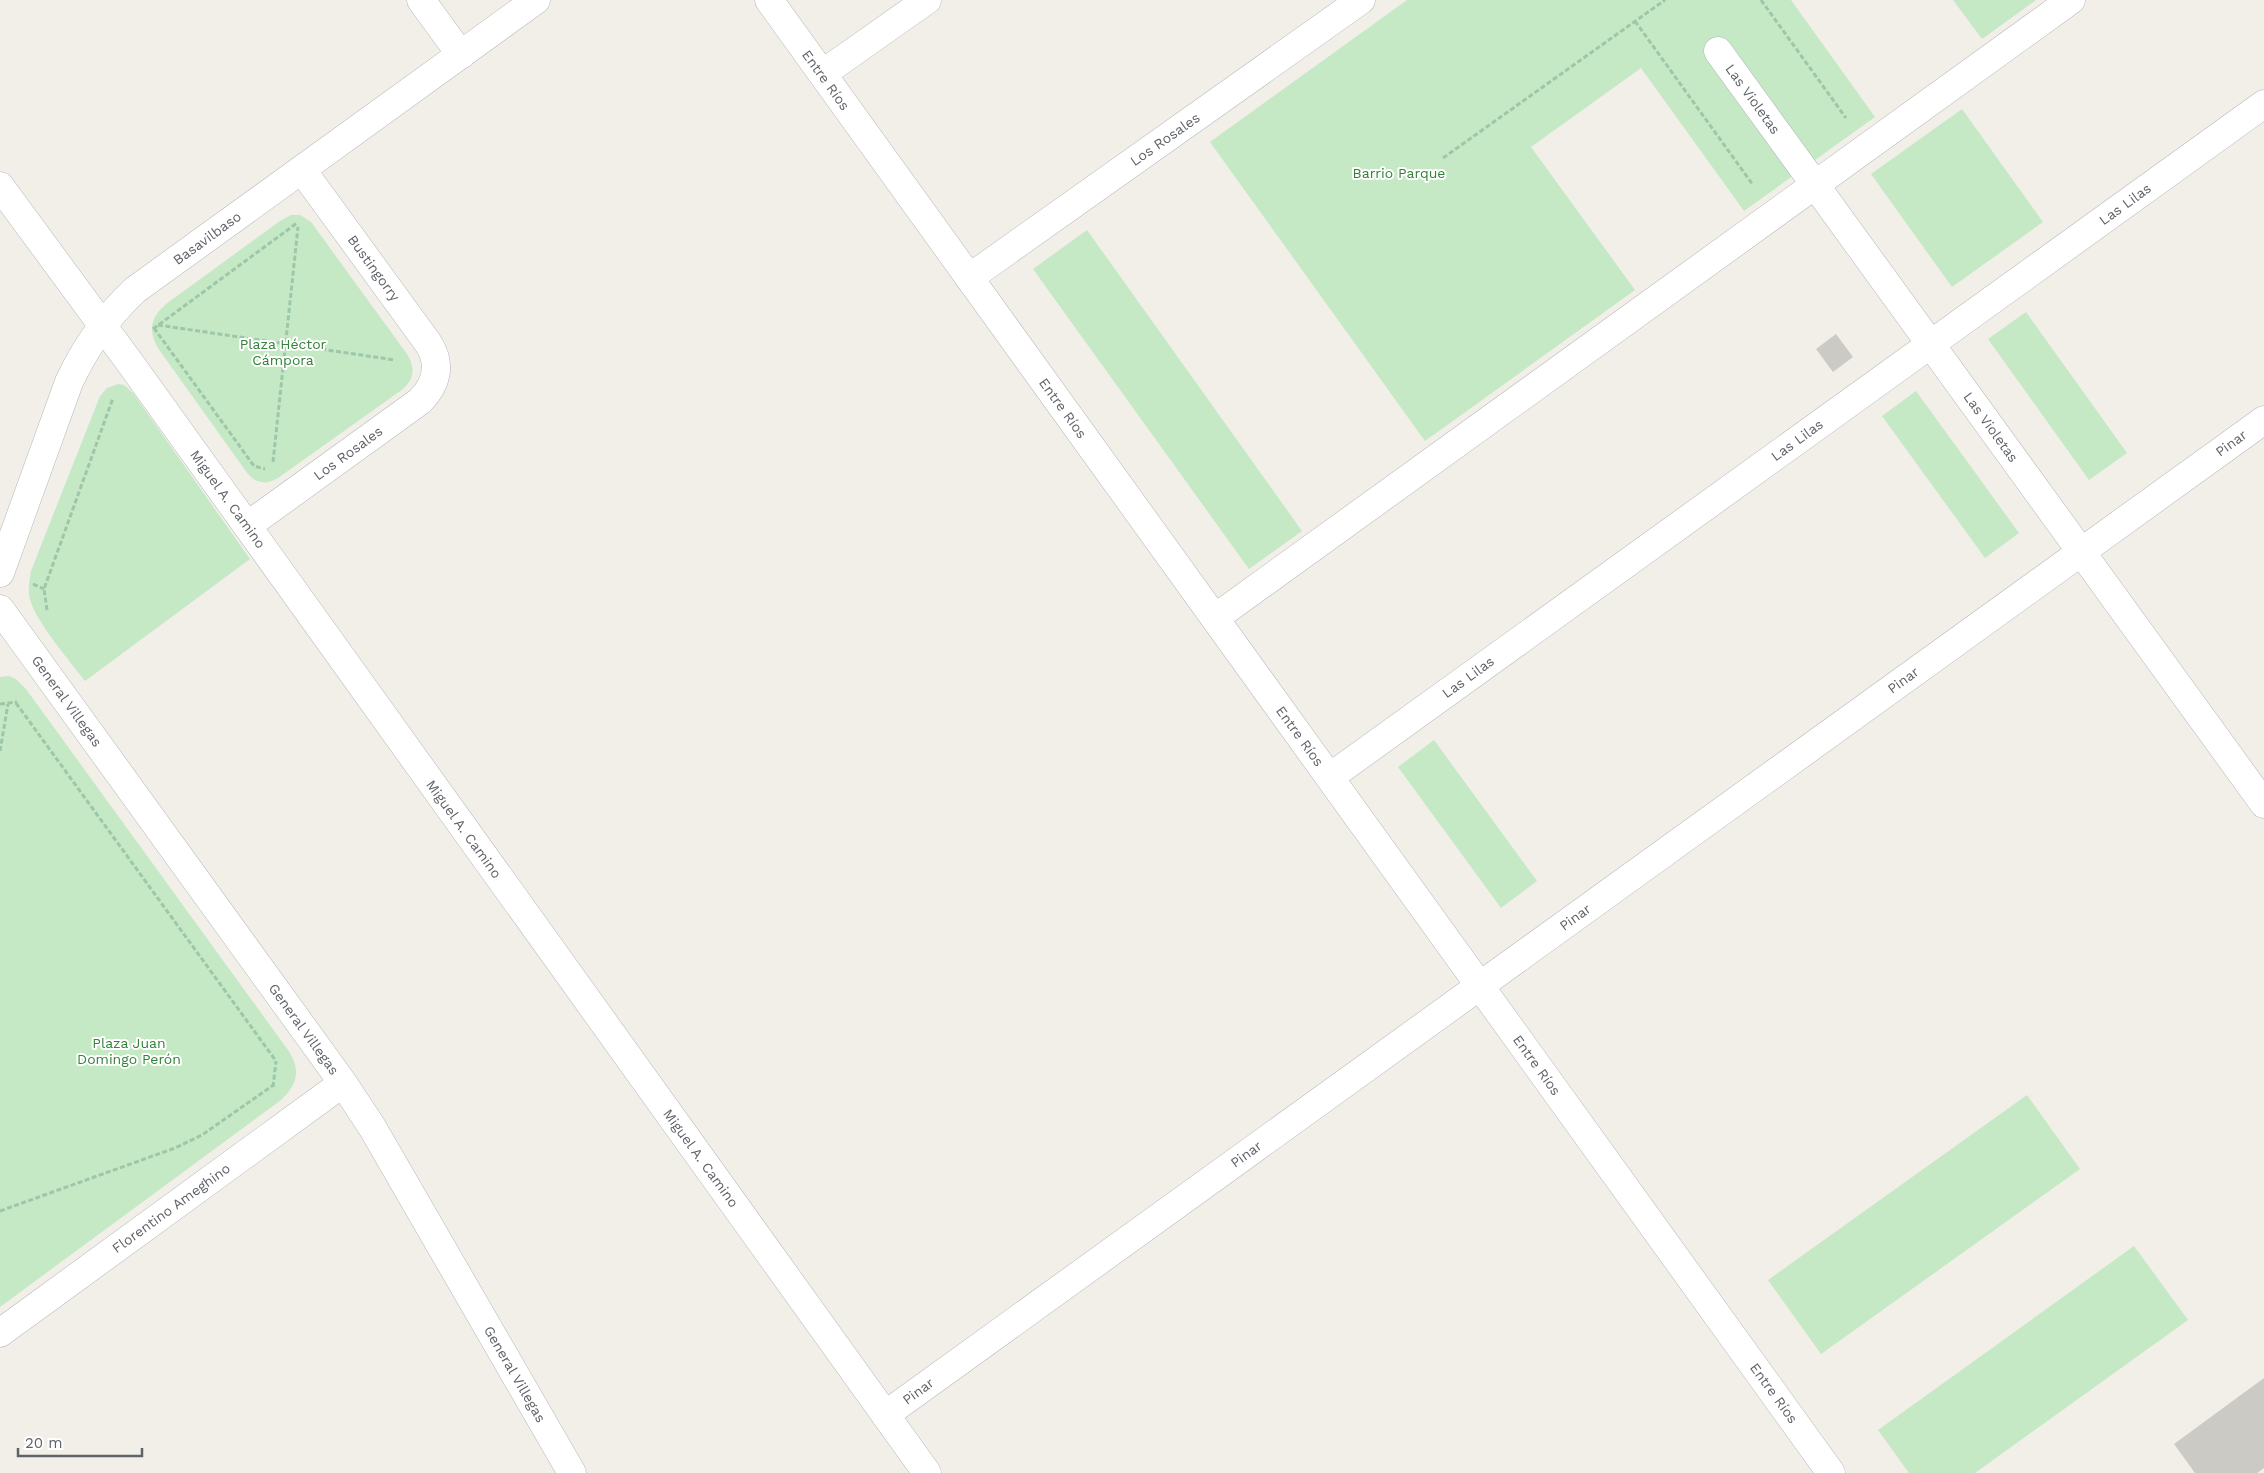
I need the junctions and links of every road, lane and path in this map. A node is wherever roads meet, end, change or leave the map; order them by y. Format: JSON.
{"nodes":[{"id":1,"x":421,"y":0,"type":"edge"},
{"id":2,"x":536,"y":0,"type":"edge"},
{"id":3,"x":769,"y":0,"type":"edge"},
{"id":4,"x":927,"y":0,"type":"edge"},
{"id":5,"x":1361,"y":0,"type":"edge"},
{"id":6,"x":1665,"y":0,"type":"edge"},
{"id":7,"x":1761,"y":0,"type":"edge"},
{"id":8,"x":2071,"y":0,"type":"edge"},
{"id":9,"x":1635,"y":21,"type":"junction"},
{"id":10,"x":1718,"y":51,"type":"dead end"},
{"id":11,"x":460,"y":55,"type":"junction"},
{"id":12,"x":822,"y":74,"type":"junction"},
{"id":13,"x":2264,"y":104,"type":"edge"},
{"id":14,"x":1867,"y":147,"type":"junction"},
{"id":15,"x":1443,"y":158,"type":"dead end"},
{"id":16,"x":302,"y":170,"type":"junction"},
{"id":17,"x":1815,"y":185,"type":"junction"},
{"id":18,"x":0,"y":186,"type":"edge"},
{"id":19,"x":1774,"y":214,"type":"junction"},
{"id":20,"x":299,"y":222,"type":"junction"},
{"id":21,"x":305,"y":229,"type":"dead end"},
{"id":22,"x":969,"y":278,"type":"junction"},
{"id":23,"x":102,"y":324,"type":"junction"},
{"id":24,"x":158,"y":325,"type":"junction"},
{"id":25,"x":286,"y":344,"type":"junction"},
{"id":26,"x":1931,"y":344,"type":"junction"},
{"id":27,"x":395,"y":353,"type":"dead end"},
{"id":28,"x":436,"y":371,"type":"joint"},
{"id":29,"x":115,"y":392,"type":"dead end"},
{"id":30,"x":2264,"y":420,"type":"edge"},
{"id":31,"x":247,"y":526,"type":"junction"},
{"id":32,"x":2082,"y":552,"type":"junction"},
{"id":33,"x":0,"y":573,"type":"edge"},
{"id":34,"x":0,"y":609,"type":"edge"},
{"id":35,"x":52,"y":616,"type":"dead end"},
{"id":36,"x":1215,"y":618,"type":"junction"},
{"id":37,"x":21,"y":696,"type":"dead end"},
{"id":38,"x":16,"y":703,"type":"junction"},
{"id":39,"x":0,"y":704,"type":"edge"},
{"id":40,"x":8,"y":704,"type":"junction"},
{"id":41,"x":0,"y":751,"type":"edge"},
{"id":42,"x":1330,"y":777,"type":"junction"},
{"id":43,"x":2264,"y":804,"type":"edge"},
{"id":44,"x":1480,"y":986,"type":"junction"},
{"id":45,"x":282,"y":1056,"type":"dead end"},
{"id":46,"x":276,"y":1061,"type":"junction"},
{"id":47,"x":342,"y":1083,"type":"junction"},
{"id":48,"x":272,"y":1086,"type":"junction"},
{"id":49,"x":277,"y":1093,"type":"dead end"},
{"id":50,"x":0,"y":1210,"type":"edge"},
{"id":51,"x":0,"y":1333,"type":"edge"},
{"id":52,"x":885,"y":1415,"type":"junction"},
{"id":53,"x":572,"y":1473,"type":"edge"},
{"id":54,"x":927,"y":1473,"type":"edge"},
{"id":55,"x":1831,"y":1473,"type":"edge"}],
"edges":[{"from":1,"to":11,"type":"street"},
{"from":2,"to":11,"type":"street","name":"Basavilbaso"},
{"from":3,"to":12,"type":"street","name":"Entre Ríos"},
{"from":4,"to":12,"type":"street"},
{"from":5,"to":22,"type":"street","name":"Los Rosales"},
{"from":6,"to":9,"type":"path"},
{"from":7,"to":14,"type":"path"},
{"from":8,"to":14,"type":"street"},
{"from":9,"to":15,"type":"path"},
{"from":9,"to":19,"type":"path"},
{"from":10,"to":17,"type":"street","name":"Las Violetas"},
{"from":11,"to":16,"type":"street","name":"Basavilbaso"},
{"from":12,"to":22,"type":"street","name":"Entre Ríos"},
{"from":13,"to":26,"type":"street","name":"Las Lilas"},
{"from":14,"to":17,"type":"street"},
{"from":16,"to":23,"type":"street","name":"Basavilbaso"},
{"from":16,"to":28,"type":"street","name":"Bustingorry"},
{"from":17,"to":19,"type":"street"},
{"from":17,"to":26,"type":"street","name":"Las Violetas"},
{"from":18,"to":23,"type":"street","name":"Miguel A. Camino"},
{"from":19,"to":36,"type":"street"},
{"from":20,"to":21,"type":"path"},
{"from":20,"to":24,"type":"path"},
{"from":20,"to":25,"type":"path"},
{"from":22,"to":36,"type":"street","name":"Entre Ríos"},
{"from":23,"to":31,"type":"street","name":"Miguel A. Camino"},
{"from":23,"to":33,"type":"street","name":"Basavilbaso"},
{"from":24,"to":25,"type":"path"},
{"from":24,"to":25,"type":"path"},
{"from":25,"to":27,"type":"path"},
{"from":26,"to":32,"type":"street","name":"Las Violetas"},
{"from":26,"to":42,"type":"street","name":"Las Lilas"},
{"from":28,"to":31,"type":"street","name":"Los Rosales"},
{"from":29,"to":35,"type":"path"},
{"from":30,"to":32,"type":"street","name":"Pinar"},
{"from":31,"to":52,"type":"street","name":"Miguel A. Camino"},
{"from":32,"to":43,"type":"street","name":"Las Violetas"},
{"from":32,"to":44,"type":"street","name":"Pinar"},
{"from":34,"to":47,"type":"street","name":"General Villegas"},
{"from":36,"to":42,"type":"street","name":"Entre Ríos"},
{"from":37,"to":38,"type":"path"},
{"from":38,"to":40,"type":"path"},
{"from":38,"to":46,"type":"path"},
{"from":39,"to":40,"type":"path"},
{"from":40,"to":41,"type":"path"},
{"from":42,"to":44,"type":"street","name":"Entre Ríos"},
{"from":44,"to":52,"type":"street","name":"Pinar"},
{"from":44,"to":55,"type":"street","name":"Entre Ríos"},
{"from":45,"to":46,"type":"path"},
{"from":46,"to":48,"type":"path"},
{"from":47,"to":51,"type":"street","name":"Florentino Ameghino"},
{"from":47,"to":53,"type":"street","name":"General Villegas"},
{"from":48,"to":49,"type":"path"},
{"from":48,"to":50,"type":"path"},
{"from":52,"to":54,"type":"street","name":"Miguel A. Camino"}]}
